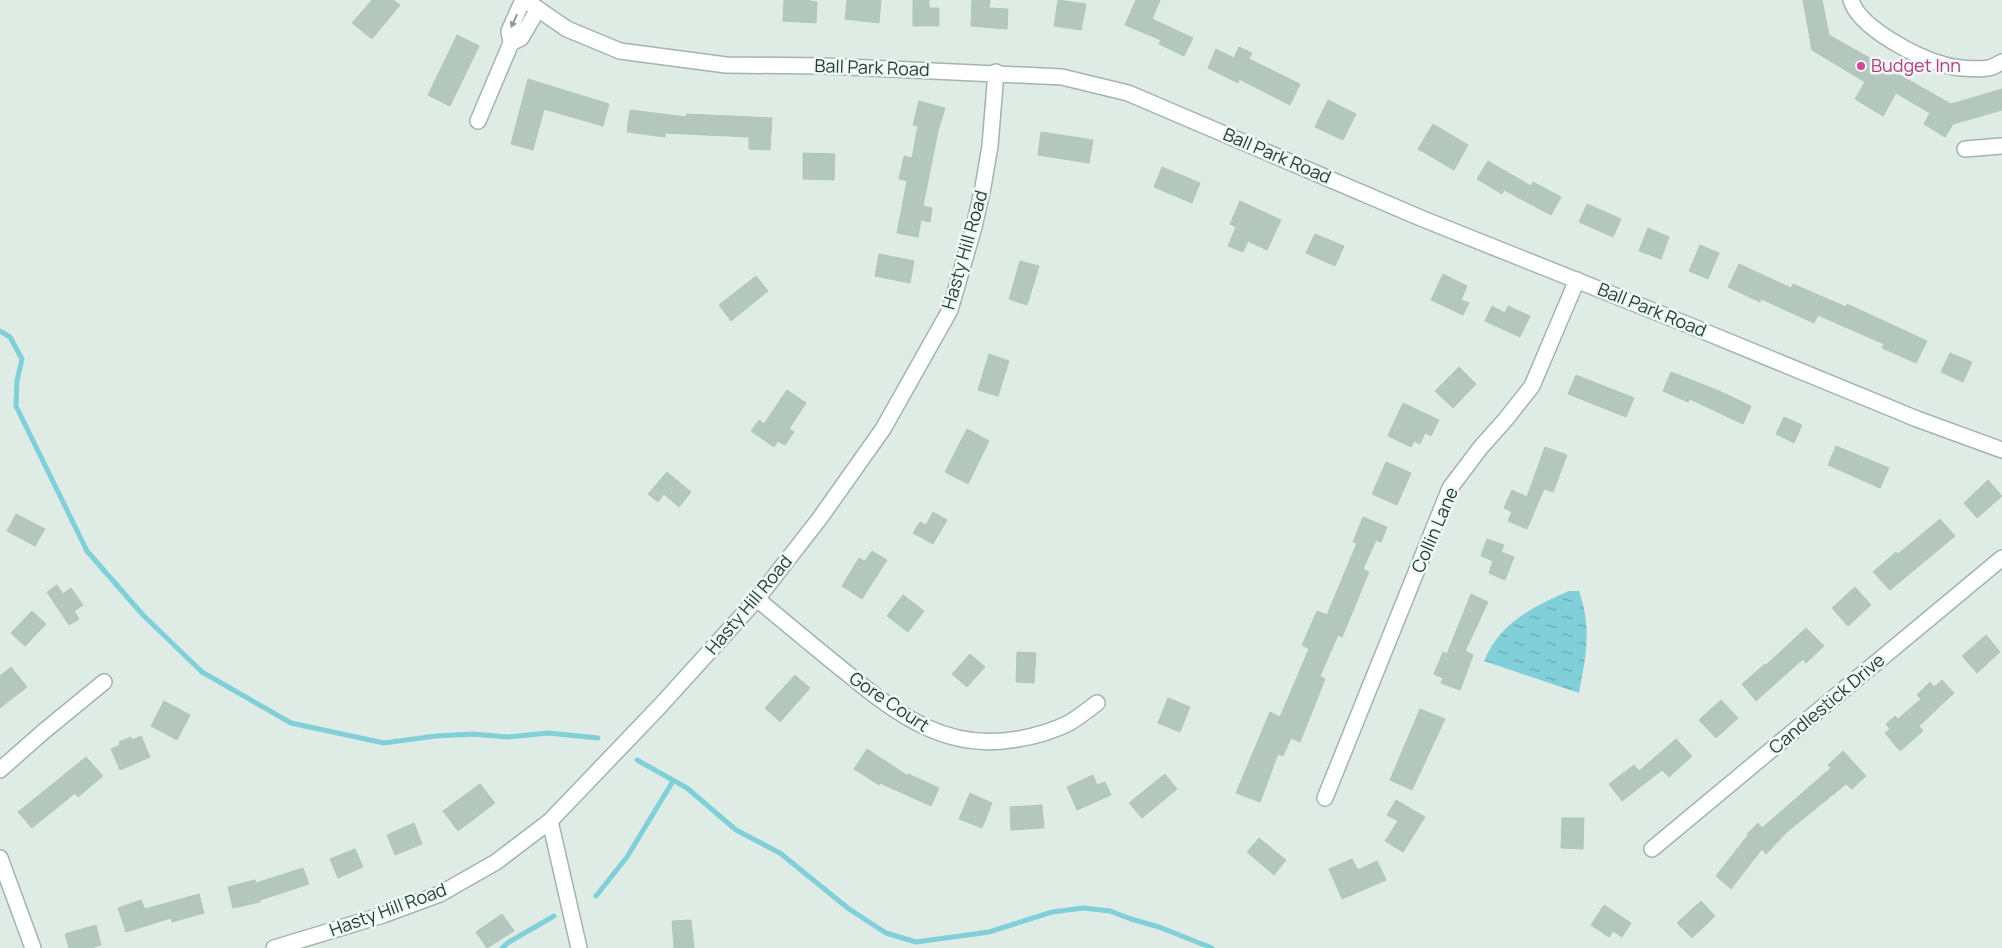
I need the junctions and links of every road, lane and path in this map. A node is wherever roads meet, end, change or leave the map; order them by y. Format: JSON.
{"nodes":[{"id":1,"x":524,"y":0,"type":"edge"},
{"id":2,"x":1851,"y":0,"type":"edge"},
{"id":3,"x":538,"y":9,"type":"junction"},
{"id":4,"x":511,"y":43,"type":"junction"},
{"id":5,"x":2002,"y":62,"type":"edge"},
{"id":6,"x":996,"y":72,"type":"junction"},
{"id":7,"x":478,"y":121,"type":"dead end"},
{"id":8,"x":2002,"y":146,"type":"edge"},
{"id":9,"x":1965,"y":149,"type":"dead end"},
{"id":10,"x":1577,"y":280,"type":"junction"},
{"id":11,"x":2002,"y":450,"type":"edge"},
{"id":12,"x":2002,"y":558,"type":"edge"},
{"id":13,"x":757,"y":599,"type":"junction"},
{"id":14,"x":104,"y":682,"type":"dead end"},
{"id":15,"x":1097,"y":703,"type":"dead end"},
{"id":16,"x":0,"y":770,"type":"edge"},
{"id":17,"x":1325,"y":798,"type":"dead end"},
{"id":18,"x":550,"y":821,"type":"junction"},
{"id":19,"x":1652,"y":849,"type":"dead end"},
{"id":20,"x":0,"y":858,"type":"edge"},
{"id":21,"x":33,"y":948,"type":"edge"},
{"id":22,"x":274,"y":948,"type":"edge"},
{"id":23,"x":579,"y":948,"type":"edge"}],
"edges":[{"from":1,"to":3,"type":"street","name":"Ball Park Road"},
{"from":1,"to":4,"type":"street","one_way":true},
{"from":2,"to":5,"type":"street"},
{"from":3,"to":4,"type":"street"},
{"from":3,"to":6,"type":"street","name":"Ball Park Road"},
{"from":4,"to":7,"type":"street"},
{"from":6,"to":10,"type":"street","name":"Ball Park Road"},
{"from":6,"to":13,"type":"street","name":"Hasty Hill Road"},
{"from":8,"to":9,"type":"street"},
{"from":10,"to":11,"type":"street","name":"Ball Park Road"},
{"from":10,"to":17,"type":"street","name":"Collin Lane"},
{"from":12,"to":19,"type":"street","name":"Candlestick Drive"},
{"from":13,"to":15,"type":"street","name":"Gore Court"},
{"from":13,"to":18,"type":"street","name":"Hasty Hill Road"},
{"from":14,"to":16,"type":"street"},
{"from":18,"to":22,"type":"street","name":"Hasty Hill Road"},
{"from":18,"to":23,"type":"street"},
{"from":20,"to":21,"type":"street"}]}
